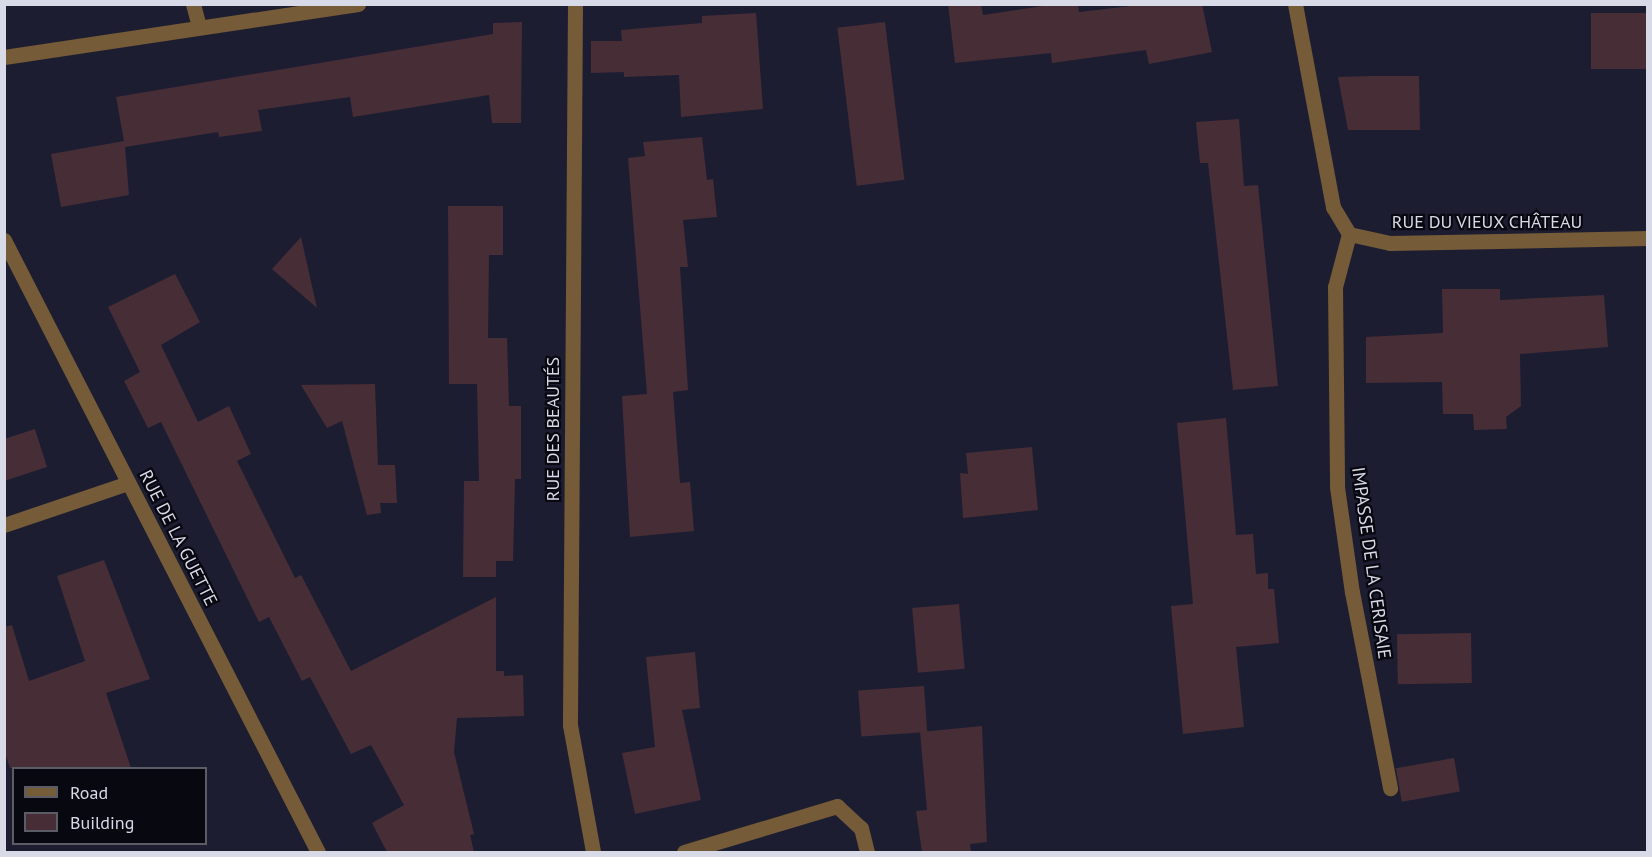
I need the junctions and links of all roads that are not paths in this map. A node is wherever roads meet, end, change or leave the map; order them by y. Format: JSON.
{"nodes":[{"id":1,"x":192,"y":4,"type":"edge"},
{"id":2,"x":358,"y":4,"type":"edge"},
{"id":3,"x":575,"y":4,"type":"edge"},
{"id":4,"x":1295,"y":4,"type":"edge"},
{"id":5,"x":199,"y":27,"type":"junction"},
{"id":6,"x":4,"y":57,"type":"edge"},
{"id":7,"x":1349,"y":234,"type":"junction"},
{"id":8,"x":1647,"y":238,"type":"edge"},
{"id":9,"x":4,"y":240,"type":"edge"},
{"id":10,"x":128,"y":483,"type":"junction"},
{"id":11,"x":4,"y":525,"type":"edge"},
{"id":12,"x":1390,"y":788,"type":"dead end"},
{"id":13,"x":318,"y":852,"type":"edge"},
{"id":14,"x":593,"y":852,"type":"edge"},
{"id":15,"x":684,"y":852,"type":"edge"},
{"id":16,"x":867,"y":852,"type":"edge"}],
"edges":[{"from":1,"to":5,"type":"street"},
{"from":2,"to":5,"type":"street"},
{"from":3,"to":14,"type":"street","name":"RUE DES BEAUTÉS"},
{"from":4,"to":7,"type":"street"},
{"from":5,"to":6,"type":"street"},
{"from":7,"to":8,"type":"street","name":"RUE DU VIEUX CHÂTEAU"},
{"from":7,"to":12,"type":"street","name":"IMPASSE DE LA CERISAIE"},
{"from":9,"to":10,"type":"street","name":"RUE DE LA GUETTE"},
{"from":10,"to":11,"type":"street"},
{"from":10,"to":13,"type":"street","name":"RUE DE LA GUETTE"},
{"from":15,"to":16,"type":"street"}]}
